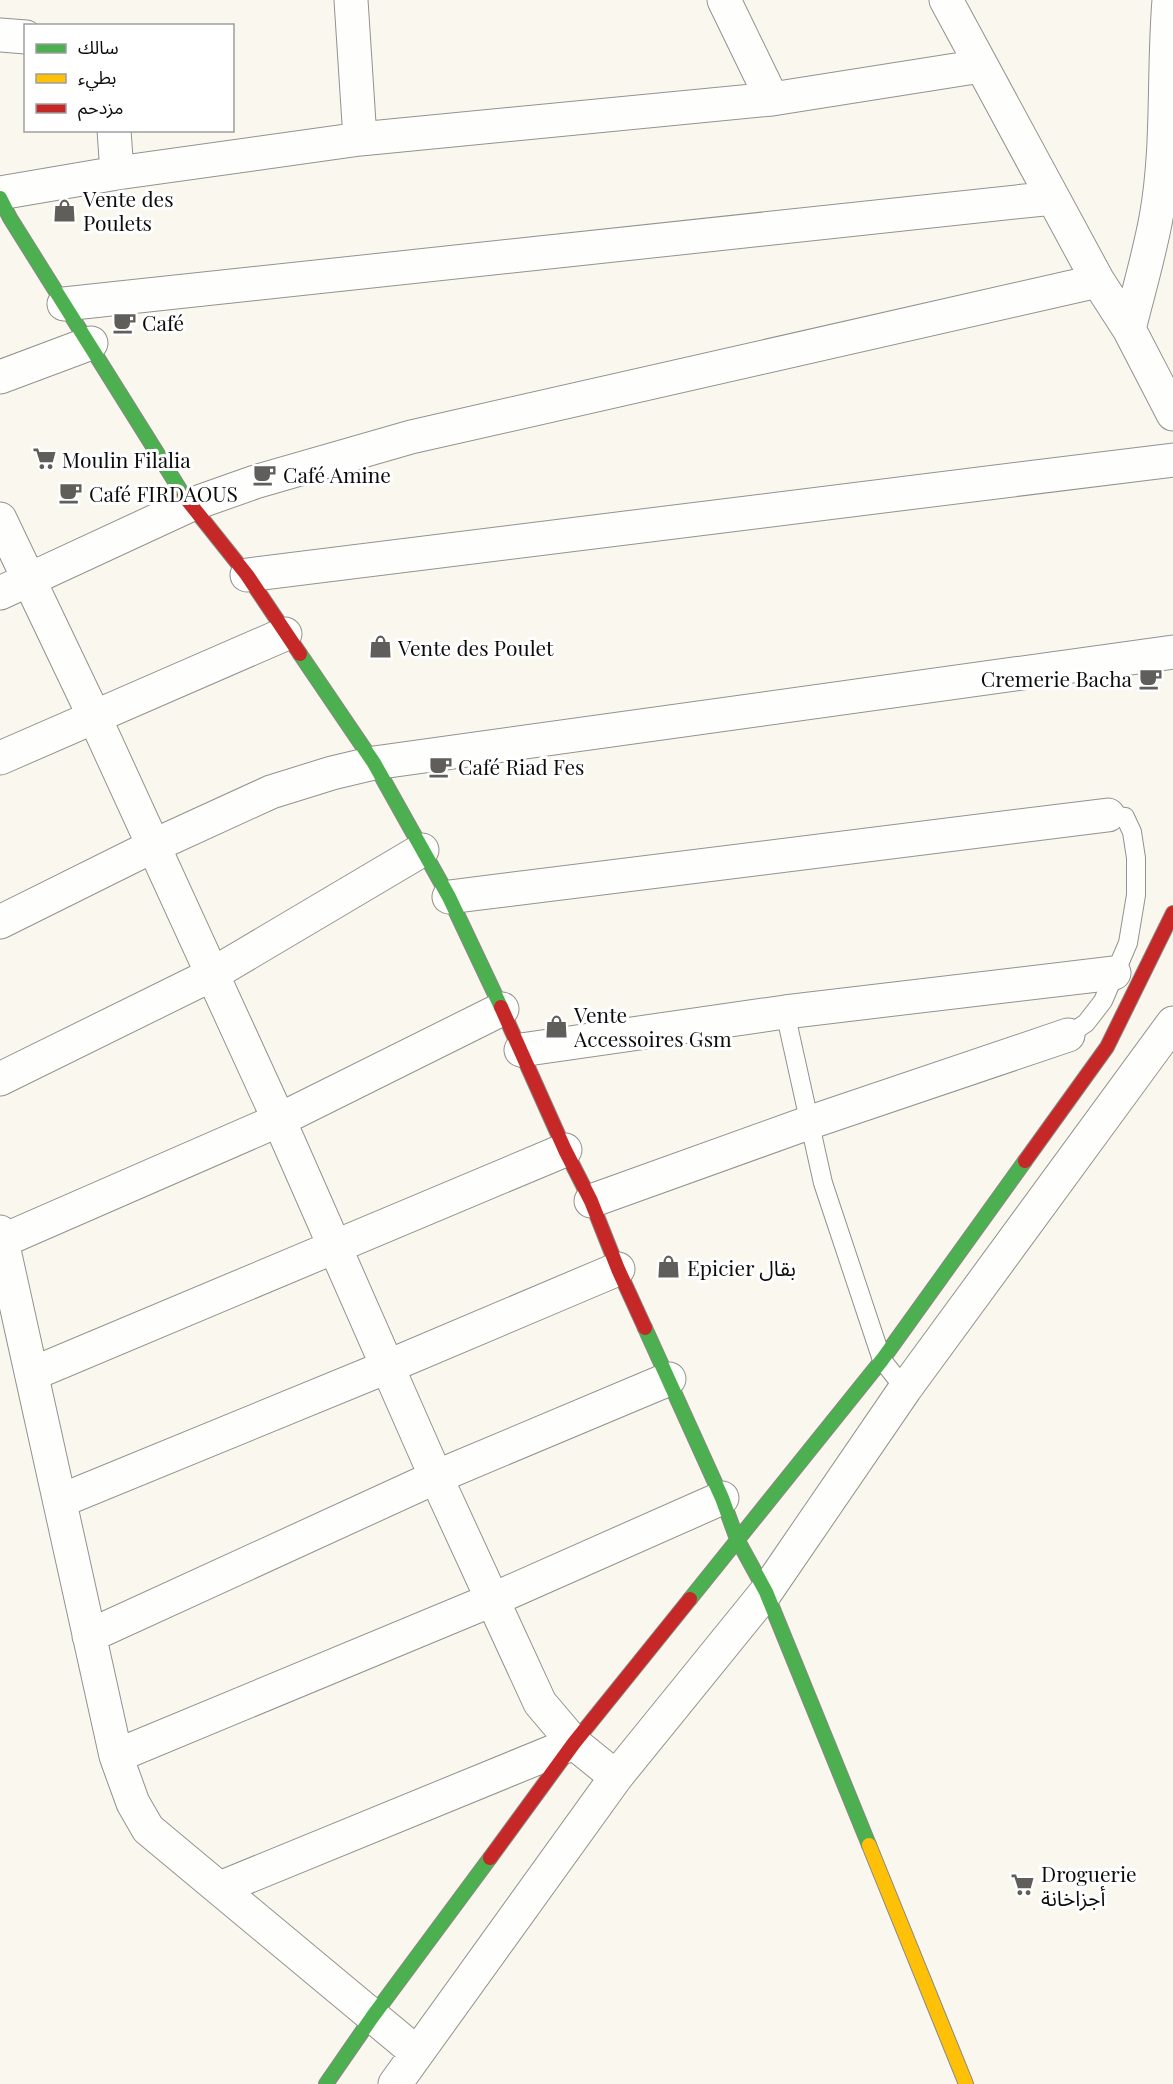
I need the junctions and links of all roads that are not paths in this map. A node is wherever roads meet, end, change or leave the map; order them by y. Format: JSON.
{"nodes":[{"id":1,"x":351,"y":0,"type":"edge"},
{"id":2,"x":724,"y":0,"type":"edge"},
{"id":3,"x":946,"y":0,"type":"edge"},
{"id":4,"x":1169,"y":0,"type":"edge"},
{"id":5,"x":0,"y":35,"type":"edge"},
{"id":6,"x":24,"y":37,"type":"edge"},
{"id":7,"x":981,"y":66,"type":"junction"},
{"id":8,"x":772,"y":99,"type":"junction"},
{"id":9,"x":114,"y":132,"type":"edge"},
{"id":10,"x":360,"y":140,"type":"junction"},
{"id":11,"x":117,"y":173,"type":"junction"},
{"id":12,"x":1053,"y":198,"type":"junction"},
{"id":13,"x":3,"y":208,"type":"edge"},
{"id":14,"x":1098,"y":281,"type":"junction"},
{"id":15,"x":64,"y":304,"type":"junction"},
{"id":16,"x":1129,"y":329,"type":"junction"},
{"id":17,"x":91,"y":344,"type":"junction"},
{"id":18,"x":0,"y":377,"type":"edge"},
{"id":19,"x":1173,"y":414,"type":"edge"},
{"id":20,"x":1173,"y":460,"type":"edge"},
{"id":21,"x":190,"y":505,"type":"junction"},
{"id":22,"x":0,"y":519,"type":"edge"},
{"id":23,"x":247,"y":575,"type":"junction"},
{"id":24,"x":14,"y":586,"type":"edge"},
{"id":25,"x":285,"y":633,"type":"junction"},
{"id":26,"x":1173,"y":652,"type":"edge"},
{"id":27,"x":94,"y":716,"type":"junction"},
{"id":28,"x":0,"y":758,"type":"edge"},
{"id":29,"x":374,"y":763,"type":"junction"},
{"id":30,"x":1108,"y":815,"type":"joint"},
{"id":31,"x":153,"y":846,"type":"junction"},
{"id":32,"x":422,"y":850,"type":"junction"},
{"id":33,"x":449,"y":897,"type":"junction"},
{"id":34,"x":1173,"y":913,"type":"edge"},
{"id":35,"x":0,"y":922,"type":"edge"},
{"id":36,"x":1114,"y":973,"type":"junction"},
{"id":37,"x":211,"y":975,"type":"junction"},
{"id":38,"x":502,"y":1009,"type":"junction"},
{"id":39,"x":785,"y":1012,"type":"junction"},
{"id":40,"x":1173,"y":1023,"type":"edge"},
{"id":41,"x":1068,"y":1035,"type":"joint"},
{"id":42,"x":521,"y":1050,"type":"junction"},
{"id":43,"x":0,"y":1079,"type":"edge"},
{"id":44,"x":279,"y":1120,"type":"junction"},
{"id":45,"x":808,"y":1123,"type":"junction"},
{"id":46,"x":565,"y":1150,"type":"junction"},
{"id":47,"x":591,"y":1201,"type":"junction"},
{"id":48,"x":1,"y":1236,"type":"edge"},
{"id":49,"x":336,"y":1247,"type":"junction"},
{"id":50,"x":618,"y":1269,"type":"junction"},
{"id":51,"x":882,"y":1360,"type":"junction"},
{"id":52,"x":389,"y":1366,"type":"junction"},
{"id":53,"x":32,"y":1374,"type":"junction"},
{"id":54,"x":669,"y":1379,"type":"junction"},
{"id":55,"x":904,"y":1389,"type":"junction"},
{"id":56,"x":436,"y":1476,"type":"junction"},
{"id":57,"x":722,"y":1498,"type":"junction"},
{"id":58,"x":60,"y":1501,"type":"junction"},
{"id":59,"x":737,"y":1539,"type":"junction"},
{"id":60,"x":766,"y":1592,"type":"junction"},
{"id":61,"x":494,"y":1599,"type":"junction"},
{"id":62,"x":89,"y":1636,"type":"junction"},
{"id":63,"x":574,"y":1743,"type":"junction"},
{"id":64,"x":116,"y":1756,"type":"junction"},
{"id":65,"x":616,"y":1777,"type":"junction"},
{"id":66,"x":220,"y":1888,"type":"junction"},
{"id":67,"x":373,"y":2016,"type":"junction"},
{"id":68,"x":417,"y":2053,"type":"junction"},
{"id":69,"x":326,"y":2084,"type":"edge"},
{"id":70,"x":395,"y":2084,"type":"edge"},
{"id":71,"x":966,"y":2084,"type":"edge"}],
"edges":[{"from":1,"to":10,"type":"street"},
{"from":2,"to":8,"type":"street"},
{"from":3,"to":7,"type":"street"},
{"from":4,"to":16,"type":"street"},
{"from":5,"to":6,"type":"street"},
{"from":7,"to":8,"type":"street"},
{"from":7,"to":12,"type":"street"},
{"from":8,"to":10,"type":"street"},
{"from":9,"to":11,"type":"street"},
{"from":10,"to":11,"type":"street"},
{"from":11,"to":13,"type":"street"},
{"from":12,"to":14,"type":"street"},
{"from":12,"to":15,"type":"street"},
{"from":13,"to":15,"type":"street"},
{"from":14,"to":16,"type":"street"},
{"from":14,"to":21,"type":"street"},
{"from":15,"to":17,"type":"street"},
{"from":16,"to":19,"type":"street"},
{"from":17,"to":18,"type":"street"},
{"from":17,"to":21,"type":"street"},
{"from":20,"to":23,"type":"street"},
{"from":21,"to":23,"type":"street"},
{"from":21,"to":24,"type":"street"},
{"from":22,"to":24,"type":"street"},
{"from":23,"to":25,"type":"street"},
{"from":24,"to":27,"type":"street"},
{"from":25,"to":27,"type":"street"},
{"from":25,"to":29,"type":"street"},
{"from":26,"to":29,"type":"street"},
{"from":27,"to":28,"type":"street"},
{"from":27,"to":31,"type":"street"},
{"from":29,"to":31,"type":"street"},
{"from":29,"to":32,"type":"street"},
{"from":30,"to":33,"type":"street"},
{"from":30,"to":36,"type":"lane"},
{"from":31,"to":35,"type":"street"},
{"from":31,"to":37,"type":"street"},
{"from":32,"to":33,"type":"street"},
{"from":32,"to":37,"type":"street"},
{"from":33,"to":38,"type":"street"},
{"from":34,"to":51,"type":"street"},
{"from":36,"to":39,"type":"street"},
{"from":36,"to":41,"type":"lane"},
{"from":37,"to":43,"type":"street"},
{"from":37,"to":44,"type":"street"},
{"from":38,"to":42,"type":"street"},
{"from":38,"to":44,"type":"street"},
{"from":39,"to":42,"type":"street"},
{"from":39,"to":45,"type":"lane"},
{"from":40,"to":55,"type":"street"},
{"from":41,"to":45,"type":"street"},
{"from":42,"to":46,"type":"street"},
{"from":44,"to":48,"type":"street"},
{"from":44,"to":49,"type":"street"},
{"from":45,"to":47,"type":"street"},
{"from":45,"to":51,"type":"lane"},
{"from":46,"to":47,"type":"street"},
{"from":46,"to":49,"type":"street"},
{"from":47,"to":50,"type":"street"},
{"from":48,"to":53,"type":"street"},
{"from":49,"to":52,"type":"street"},
{"from":49,"to":53,"type":"street"},
{"from":50,"to":52,"type":"street"},
{"from":50,"to":54,"type":"street"},
{"from":51,"to":55,"type":"lane"},
{"from":51,"to":59,"type":"street"},
{"from":52,"to":56,"type":"street"},
{"from":52,"to":58,"type":"street"},
{"from":53,"to":58,"type":"street"},
{"from":54,"to":56,"type":"street"},
{"from":54,"to":57,"type":"street"},
{"from":55,"to":60,"type":"street"},
{"from":56,"to":61,"type":"street"},
{"from":56,"to":62,"type":"street"},
{"from":57,"to":59,"type":"street"},
{"from":57,"to":61,"type":"street"},
{"from":58,"to":62,"type":"street"},
{"from":59,"to":60,"type":"street"},
{"from":59,"to":63,"type":"street"},
{"from":60,"to":65,"type":"street"},
{"from":60,"to":71,"type":"street"},
{"from":61,"to":63,"type":"street"},
{"from":61,"to":64,"type":"street"},
{"from":62,"to":64,"type":"street"},
{"from":63,"to":65,"type":"street"},
{"from":63,"to":66,"type":"street"},
{"from":63,"to":67,"type":"street"},
{"from":64,"to":66,"type":"street"},
{"from":65,"to":68,"type":"street"},
{"from":66,"to":67,"type":"street"},
{"from":67,"to":68,"type":"street"},
{"from":67,"to":69,"type":"street"},
{"from":68,"to":70,"type":"street"}]}
